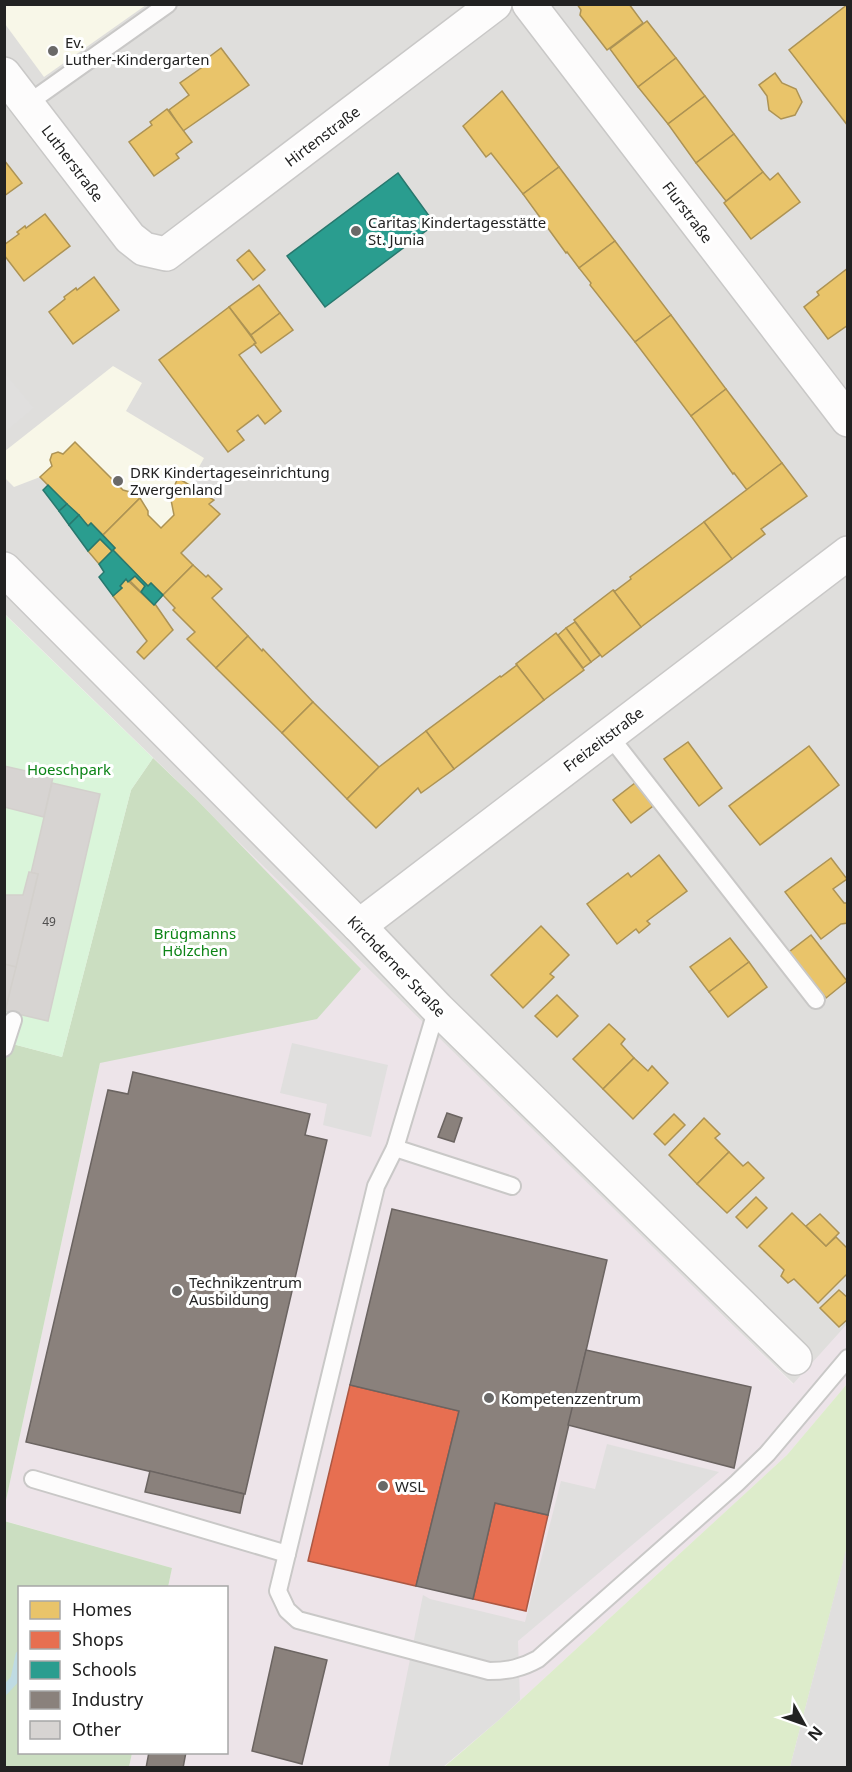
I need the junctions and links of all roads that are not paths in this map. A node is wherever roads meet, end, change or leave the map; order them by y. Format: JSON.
{"nodes":[{"id":1,"x":168,"y":4,"type":"edge"},
{"id":2,"x":495,"y":4,"type":"edge"},
{"id":3,"x":529,"y":4,"type":"edge"},
{"id":4,"x":4,"y":74,"type":"edge"},
{"id":5,"x":27,"y":104,"type":"junction"},
{"id":6,"x":144,"y":249,"type":"joint"},
{"id":7,"x":848,"y":420,"type":"edge"},
{"id":8,"x":848,"y":553,"type":"edge"},
{"id":9,"x":4,"y":569,"type":"edge"},
{"id":10,"x":608,"y":734,"type":"junction"},
{"id":11,"x":359,"y":926,"type":"junction"},
{"id":12,"x":816,"y":1000,"type":"dead end"},
{"id":13,"x":437,"y":1008,"type":"junction"},
{"id":14,"x":13,"y":1020,"type":"dead end"},
{"id":15,"x":4,"y":1048,"type":"edge"},
{"id":16,"x":395,"y":1148,"type":"junction"},
{"id":17,"x":512,"y":1186,"type":"dead end"},
{"id":18,"x":795,"y":1358,"type":"dead end"},
{"id":19,"x":848,"y":1358,"type":"edge"},
{"id":20,"x":33,"y":1479,"type":"dead end"},
{"id":21,"x":287,"y":1554,"type":"junction"}],
"edges":[{"from":1,"to":5,"type":"lane"},
{"from":2,"to":6,"type":"street","name":"Hirtenstraße"},
{"from":3,"to":7,"type":"street","name":"Flurstraße"},
{"from":4,"to":5,"type":"street","name":"Lutherstraße"},
{"from":5,"to":6,"type":"street","name":"Lutherstraße"},
{"from":8,"to":10,"type":"street","name":"Freizeitstraße"},
{"from":9,"to":11,"type":"street","name":"Kirchderner Straße"},
{"from":10,"to":11,"type":"street","name":"Freizeitstraße"},
{"from":10,"to":12,"type":"lane"},
{"from":11,"to":13,"type":"street","name":"Kirchderner Straße"},
{"from":13,"to":16,"type":"lane"},
{"from":13,"to":18,"type":"street","name":"Kirchderner Straße"},
{"from":14,"to":15,"type":"lane"},
{"from":16,"to":17,"type":"lane"},
{"from":16,"to":21,"type":"lane"},
{"from":19,"to":21,"type":"lane"},
{"from":20,"to":21,"type":"lane"}]}
